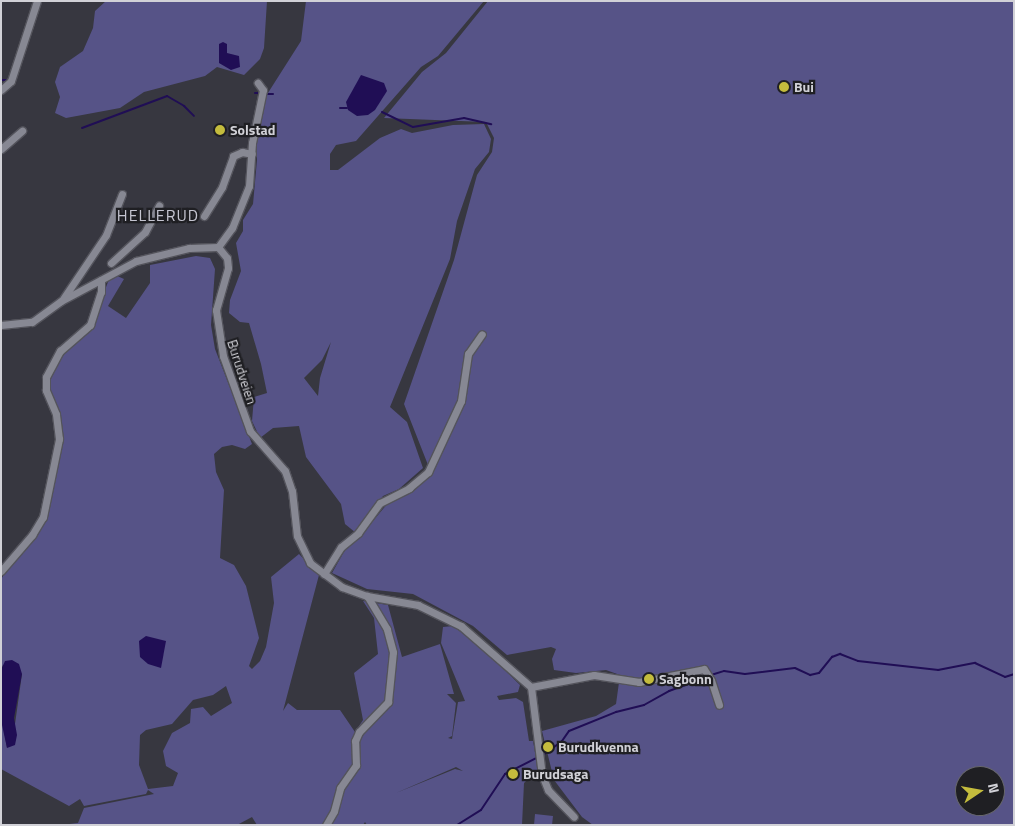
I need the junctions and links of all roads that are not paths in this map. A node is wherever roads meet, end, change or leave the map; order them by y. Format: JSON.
{"nodes":[{"id":1,"x":37,"y":1,"type":"edge"},
{"id":2,"x":258,"y":83,"type":"dead end"},
{"id":3,"x":1,"y":90,"type":"edge"},
{"id":4,"x":22,"y":131,"type":"dead end"},
{"id":5,"x":1,"y":150,"type":"edge"},
{"id":6,"x":252,"y":154,"type":"junction"},
{"id":7,"x":122,"y":194,"type":"dead end"},
{"id":8,"x":159,"y":206,"type":"dead end"},
{"id":9,"x":204,"y":216,"type":"dead end"},
{"id":10,"x":218,"y":246,"type":"junction"},
{"id":11,"x":112,"y":264,"type":"dead end"},
{"id":12,"x":102,"y":280,"type":"junction"},
{"id":13,"x":61,"y":301,"type":"junction"},
{"id":14,"x":1,"y":325,"type":"edge"},
{"id":15,"x":482,"y":334,"type":"dead end"},
{"id":16,"x":1,"y":571,"type":"edge"},
{"id":17,"x":324,"y":574,"type":"junction"},
{"id":18,"x":366,"y":596,"type":"junction"},
{"id":19,"x":531,"y":687,"type":"junction"},
{"id":20,"x":719,"y":704,"type":"dead end"},
{"id":21,"x":574,"y":817,"type":"dead end"},
{"id":22,"x":326,"y":825,"type":"edge"}],
"edges":[{"from":1,"to":3,"type":"street"},
{"from":2,"to":6,"type":"street"},
{"from":4,"to":5,"type":"street"},
{"from":6,"to":9,"type":"street"},
{"from":6,"to":10,"type":"street"},
{"from":7,"to":13,"type":"street"},
{"from":8,"to":11,"type":"street"},
{"from":10,"to":12,"type":"street"},
{"from":10,"to":17,"type":"street","name":"Burudveien"},
{"from":12,"to":13,"type":"street"},
{"from":12,"to":16,"type":"street"},
{"from":13,"to":14,"type":"street"},
{"from":15,"to":17,"type":"street"},
{"from":17,"to":18,"type":"street","name":"Burudveien"},
{"from":18,"to":19,"type":"street","name":"Burudveien"},
{"from":18,"to":22,"type":"street"},
{"from":19,"to":20,"type":"street"},
{"from":19,"to":21,"type":"street"}]}
